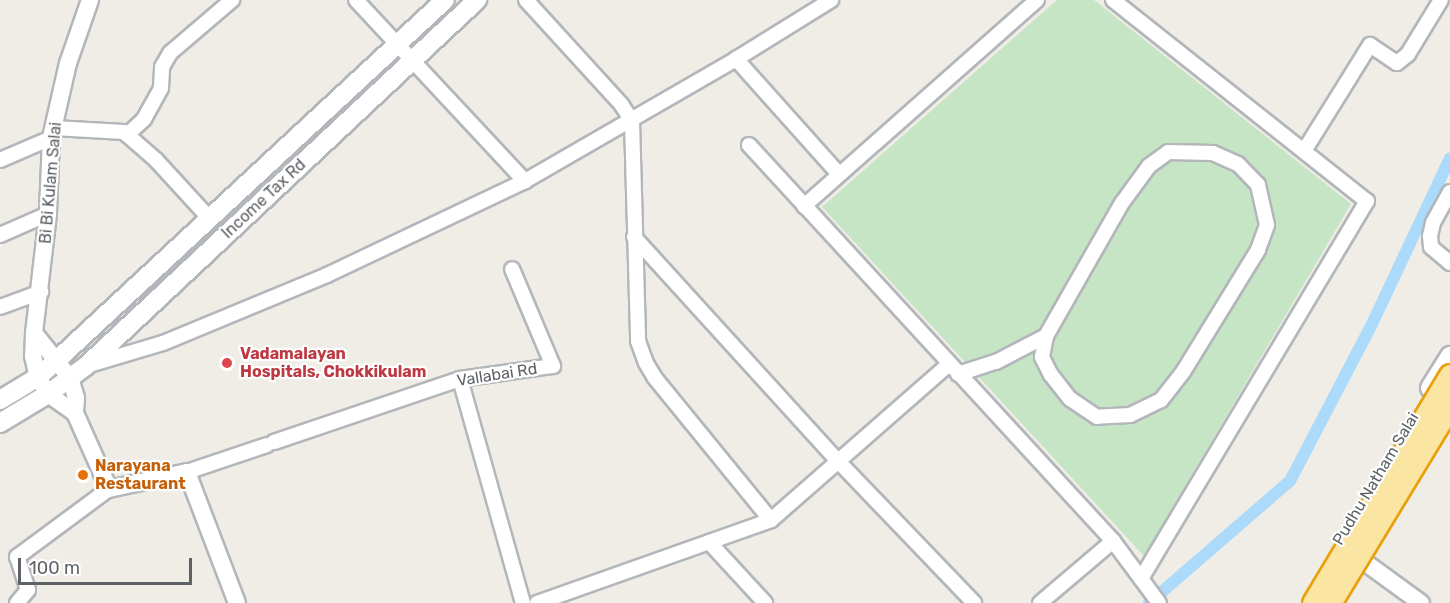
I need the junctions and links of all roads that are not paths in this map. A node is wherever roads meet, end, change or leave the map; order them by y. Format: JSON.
{"nodes":[{"id":1,"x":90,"y":0,"type":"edge"},
{"id":2,"x":232,"y":0,"type":"edge"},
{"id":3,"x":356,"y":0,"type":"edge"},
{"id":4,"x":445,"y":0,"type":"edge"},
{"id":5,"x":477,"y":0,"type":"edge"},
{"id":6,"x":526,"y":0,"type":"edge"},
{"id":7,"x":831,"y":0,"type":"edge"},
{"id":8,"x":1036,"y":0,"type":"edge"},
{"id":9,"x":1113,"y":0,"type":"edge"},
{"id":10,"x":1441,"y":0,"type":"edge"},
{"id":11,"x":397,"y":46,"type":"junction"},
{"id":12,"x":736,"y":59,"type":"junction"},
{"id":13,"x":411,"y":62,"type":"junction"},
{"id":14,"x":632,"y":121,"type":"junction"},
{"id":15,"x":52,"y":133,"type":"junction"},
{"id":16,"x":127,"y":135,"type":"junction"},
{"id":17,"x":749,"y":146,"type":"dead end"},
{"id":18,"x":1304,"y":151,"type":"junction"},
{"id":19,"x":1,"y":158,"type":"edge"},
{"id":20,"x":839,"y":174,"type":"junction"},
{"id":21,"x":525,"y":181,"type":"junction"},
{"id":22,"x":1450,"y":192,"type":"edge"},
{"id":23,"x":804,"y":206,"type":"junction"},
{"id":24,"x":48,"y":214,"type":"junction"},
{"id":25,"x":210,"y":219,"type":"junction"},
{"id":26,"x":0,"y":235,"type":"edge"},
{"id":27,"x":634,"y":237,"type":"junction"},
{"id":28,"x":1450,"y":263,"type":"edge"},
{"id":29,"x":512,"y":269,"type":"dead end"},
{"id":30,"x":40,"y":292,"type":"junction"},
{"id":31,"x":0,"y":307,"type":"edge"},
{"id":32,"x":34,"y":333,"type":"junction"},
{"id":33,"x":1046,"y":336,"type":"junction"},
{"id":34,"x":1450,"y":356,"type":"edge"},
{"id":35,"x":57,"y":360,"type":"junction"},
{"id":36,"x":86,"y":366,"type":"junction"},
{"id":37,"x":953,"y":369,"type":"junction"},
{"id":38,"x":1450,"y":375,"type":"edge"},
{"id":39,"x":38,"y":377,"type":"junction"},
{"id":40,"x":70,"y":378,"type":"junction"},
{"id":41,"x":460,"y":379,"type":"junction"},
{"id":42,"x":48,"y":394,"type":"junction"},
{"id":43,"x":0,"y":400,"type":"edge"},
{"id":44,"x":1450,"y":406,"type":"edge"},
{"id":45,"x":75,"y":413,"type":"junction"},
{"id":46,"x":1450,"y":419,"type":"edge"},
{"id":47,"x":0,"y":423,"type":"edge"},
{"id":48,"x":838,"y":461,"type":"junction"},
{"id":49,"x":188,"y":472,"type":"junction"},
{"id":50,"x":109,"y":489,"type":"junction"},
{"id":51,"x":771,"y":520,"type":"junction"},
{"id":52,"x":1113,"y":541,"type":"junction"},
{"id":53,"x":709,"y":542,"type":"junction"},
{"id":54,"x":1337,"y":543,"type":"junction"},
{"id":55,"x":1365,"y":561,"type":"junction"},
{"id":56,"x":1141,"y":578,"type":"junction"},
{"id":57,"x":30,"y":596,"type":"edge"},
{"id":58,"x":17,"y":603,"type":"edge"},
{"id":59,"x":237,"y":603,"type":"edge"},
{"id":60,"x":523,"y":603,"type":"edge"},
{"id":61,"x":537,"y":603,"type":"edge"},
{"id":62,"x":765,"y":603,"type":"edge"},
{"id":63,"x":974,"y":603,"type":"edge"},
{"id":64,"x":1040,"y":603,"type":"edge"},
{"id":65,"x":1159,"y":603,"type":"edge"},
{"id":66,"x":1302,"y":603,"type":"edge"},
{"id":67,"x":1313,"y":603,"type":"edge"},
{"id":68,"x":1330,"y":603,"type":"edge"},
{"id":69,"x":1338,"y":603,"type":"edge"},
{"id":70,"x":1422,"y":603,"type":"edge"}],
"edges":[{"from":1,"to":15,"type":"street","name":"Bi Bi Kulam Salai"},
{"from":2,"to":16,"type":"street"},
{"from":3,"to":11,"type":"street"},
{"from":4,"to":11,"type":"main road","name":"Income Tax Rd"},
{"from":5,"to":13,"type":"main road","name":"Income Tax Rd"},
{"from":6,"to":14,"type":"street"},
{"from":7,"to":12,"type":"street"},
{"from":8,"to":20,"type":"street"},
{"from":9,"to":18,"type":"street"},
{"from":10,"to":18,"type":"street"},
{"from":11,"to":13,"type":"street"},
{"from":11,"to":25,"type":"main road","name":"Income Tax Rd"},
{"from":12,"to":14,"type":"street"},
{"from":12,"to":20,"type":"street"},
{"from":13,"to":21,"type":"street"},
{"from":13,"to":36,"type":"main road","name":"Income Tax Rd"},
{"from":14,"to":21,"type":"street"},
{"from":14,"to":27,"type":"street"},
{"from":15,"to":16,"type":"street"},
{"from":15,"to":19,"type":"street"},
{"from":15,"to":24,"type":"street","name":"Bi Bi Kulam Salai"},
{"from":16,"to":25,"type":"street"},
{"from":17,"to":23,"type":"street"},
{"from":18,"to":56,"type":"street"},
{"from":20,"to":23,"type":"street"},
{"from":21,"to":36,"type":"street"},
{"from":22,"to":28,"type":"street"},
{"from":23,"to":37,"type":"street"},
{"from":24,"to":26,"type":"street"},
{"from":24,"to":30,"type":"street","name":"Bi Bi Kulam Salai"},
{"from":25,"to":35,"type":"main road","name":"Income Tax Rd"},
{"from":27,"to":48,"type":"street"},
{"from":27,"to":51,"type":"street"},
{"from":29,"to":41,"type":"street","name":"Vallabai Rd"},
{"from":30,"to":31,"type":"street"},
{"from":30,"to":32,"type":"street","name":"Bi Bi Kulam Salai"},
{"from":32,"to":35,"type":"street"},
{"from":32,"to":39,"type":"street","name":"Bi Bi Kulam Salai"},
{"from":33,"to":33,"type":"street"},
{"from":33,"to":37,"type":"street"},
{"from":34,"to":54,"type":"main road","name":"Pudhu Natham Salai"},
{"from":35,"to":39,"type":"main road","name":"Income Tax Rd"},
{"from":35,"to":40,"type":"street"},
{"from":36,"to":40,"type":"main road","name":"Income Tax Rd"},
{"from":37,"to":48,"type":"street"},
{"from":37,"to":52,"type":"street"},
{"from":38,"to":67,"type":"highway","bridge":true},
{"from":39,"to":42,"type":"street","name":"Bi Bi Kulam Salai"},
{"from":39,"to":43,"type":"main road","name":"Income Tax Rd"},
{"from":40,"to":42,"type":"main road","name":"Income Tax Rd"},
{"from":40,"to":45,"type":"street"},
{"from":41,"to":49,"type":"street","name":"Vallabai Rd"},
{"from":41,"to":60,"type":"street"},
{"from":42,"to":45,"type":"street"},
{"from":42,"to":47,"type":"main road","name":"Income Tax Rd"},
{"from":44,"to":68,"type":"highway","bridge":true},
{"from":45,"to":50,"type":"street"},
{"from":46,"to":55,"type":"main road","name":"Pudhu Natham Salai"},
{"from":48,"to":51,"type":"street"},
{"from":48,"to":63,"type":"street"},
{"from":49,"to":50,"type":"street"},
{"from":49,"to":59,"type":"street"},
{"from":50,"to":57,"type":"street"},
{"from":51,"to":53,"type":"street"},
{"from":52,"to":56,"type":"street"},
{"from":52,"to":64,"type":"street"},
{"from":53,"to":61,"type":"street"},
{"from":53,"to":62,"type":"street"},
{"from":54,"to":55,"type":"street"},
{"from":54,"to":66,"type":"main road","name":"Pudhu Natham Salai"},
{"from":55,"to":69,"type":"main road","name":"Pudhu Natham Salai"},
{"from":55,"to":70,"type":"street"},
{"from":56,"to":65,"type":"street"},
{"from":57,"to":58,"type":"street"}]}
